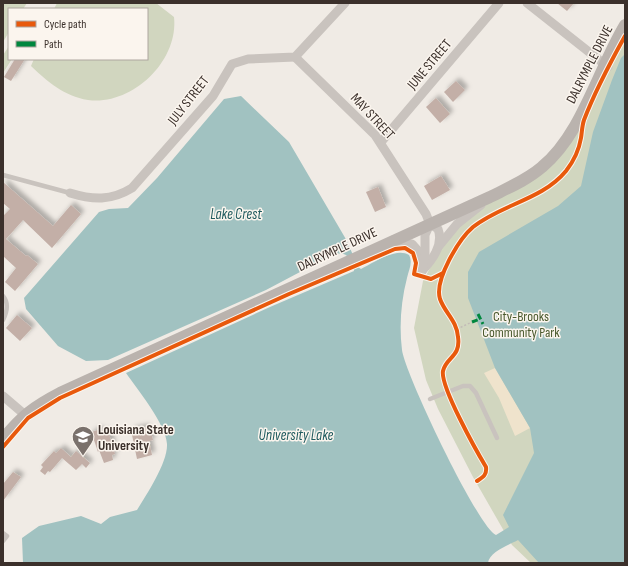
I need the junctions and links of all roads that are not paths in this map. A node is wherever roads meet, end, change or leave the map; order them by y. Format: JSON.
{"nodes":[{"id":1,"x":345,"y":3,"type":"edge"},
{"id":2,"x":499,"y":3,"type":"edge"},
{"id":3,"x":527,"y":3,"type":"edge"},
{"id":4,"x":625,"y":25,"type":"edge"},
{"id":5,"x":295,"y":57,"type":"junction"},
{"id":6,"x":606,"y":65,"type":"junction"},
{"id":7,"x":381,"y":142,"type":"junction"},
{"id":8,"x":3,"y":175,"type":"edge"},
{"id":9,"x":70,"y":193,"type":"joint"},
{"id":10,"x":490,"y":197,"type":"junction"},
{"id":11,"x":430,"y":224,"type":"junction"},
{"id":12,"x":392,"y":240,"type":"junction"},
{"id":13,"x":436,"y":251,"type":"junction"},
{"id":14,"x":422,"y":265,"type":"junction"},
{"id":15,"x":3,"y":296,"type":"edge"},
{"id":16,"x":3,"y":320,"type":"edge"},
{"id":17,"x":3,"y":396,"type":"edge"},
{"id":18,"x":430,"y":400,"type":"dead end"},
{"id":19,"x":24,"y":414,"type":"junction"},
{"id":20,"x":497,"y":438,"type":"dead end"},
{"id":21,"x":3,"y":439,"type":"edge"},
{"id":22,"x":3,"y":533,"type":"edge"},
{"id":23,"x":3,"y":541,"type":"edge"}],
"edges":[{"from":1,"to":5,"type":"street"},
{"from":2,"to":7,"type":"street","name":"JUNE STREET"},
{"from":3,"to":6,"type":"street"},
{"from":4,"to":6,"type":"street","name":"DALRYMPLE DRIVE"},
{"from":5,"to":7,"type":"street","name":"MAY STREET"},
{"from":5,"to":9,"type":"street","name":"JULY STREET"},
{"from":6,"to":10,"type":"street","name":"DALRYMPLE DRIVE"},
{"from":7,"to":11,"type":"street","name":"MAY STREET"},
{"from":8,"to":9,"type":"lane"},
{"from":10,"to":11,"type":"street","name":"DALRYMPLE DRIVE"},
{"from":10,"to":13,"type":"street"},
{"from":11,"to":12,"type":"street","name":"DALRYMPLE DRIVE"},
{"from":11,"to":13,"type":"street","name":"MAY STREET"},
{"from":11,"to":14,"type":"street"},
{"from":12,"to":14,"type":"street"},
{"from":12,"to":19,"type":"street","name":"DALRYMPLE DRIVE"},
{"from":13,"to":14,"type":"street","name":"MAY STREET"},
{"from":15,"to":16,"type":"lane"},
{"from":17,"to":19,"type":"street"},
{"from":18,"to":20,"type":"lane"},
{"from":19,"to":21,"type":"street","name":"DALRYMPLE DRIVE"},
{"from":22,"to":23,"type":"lane"}]}
